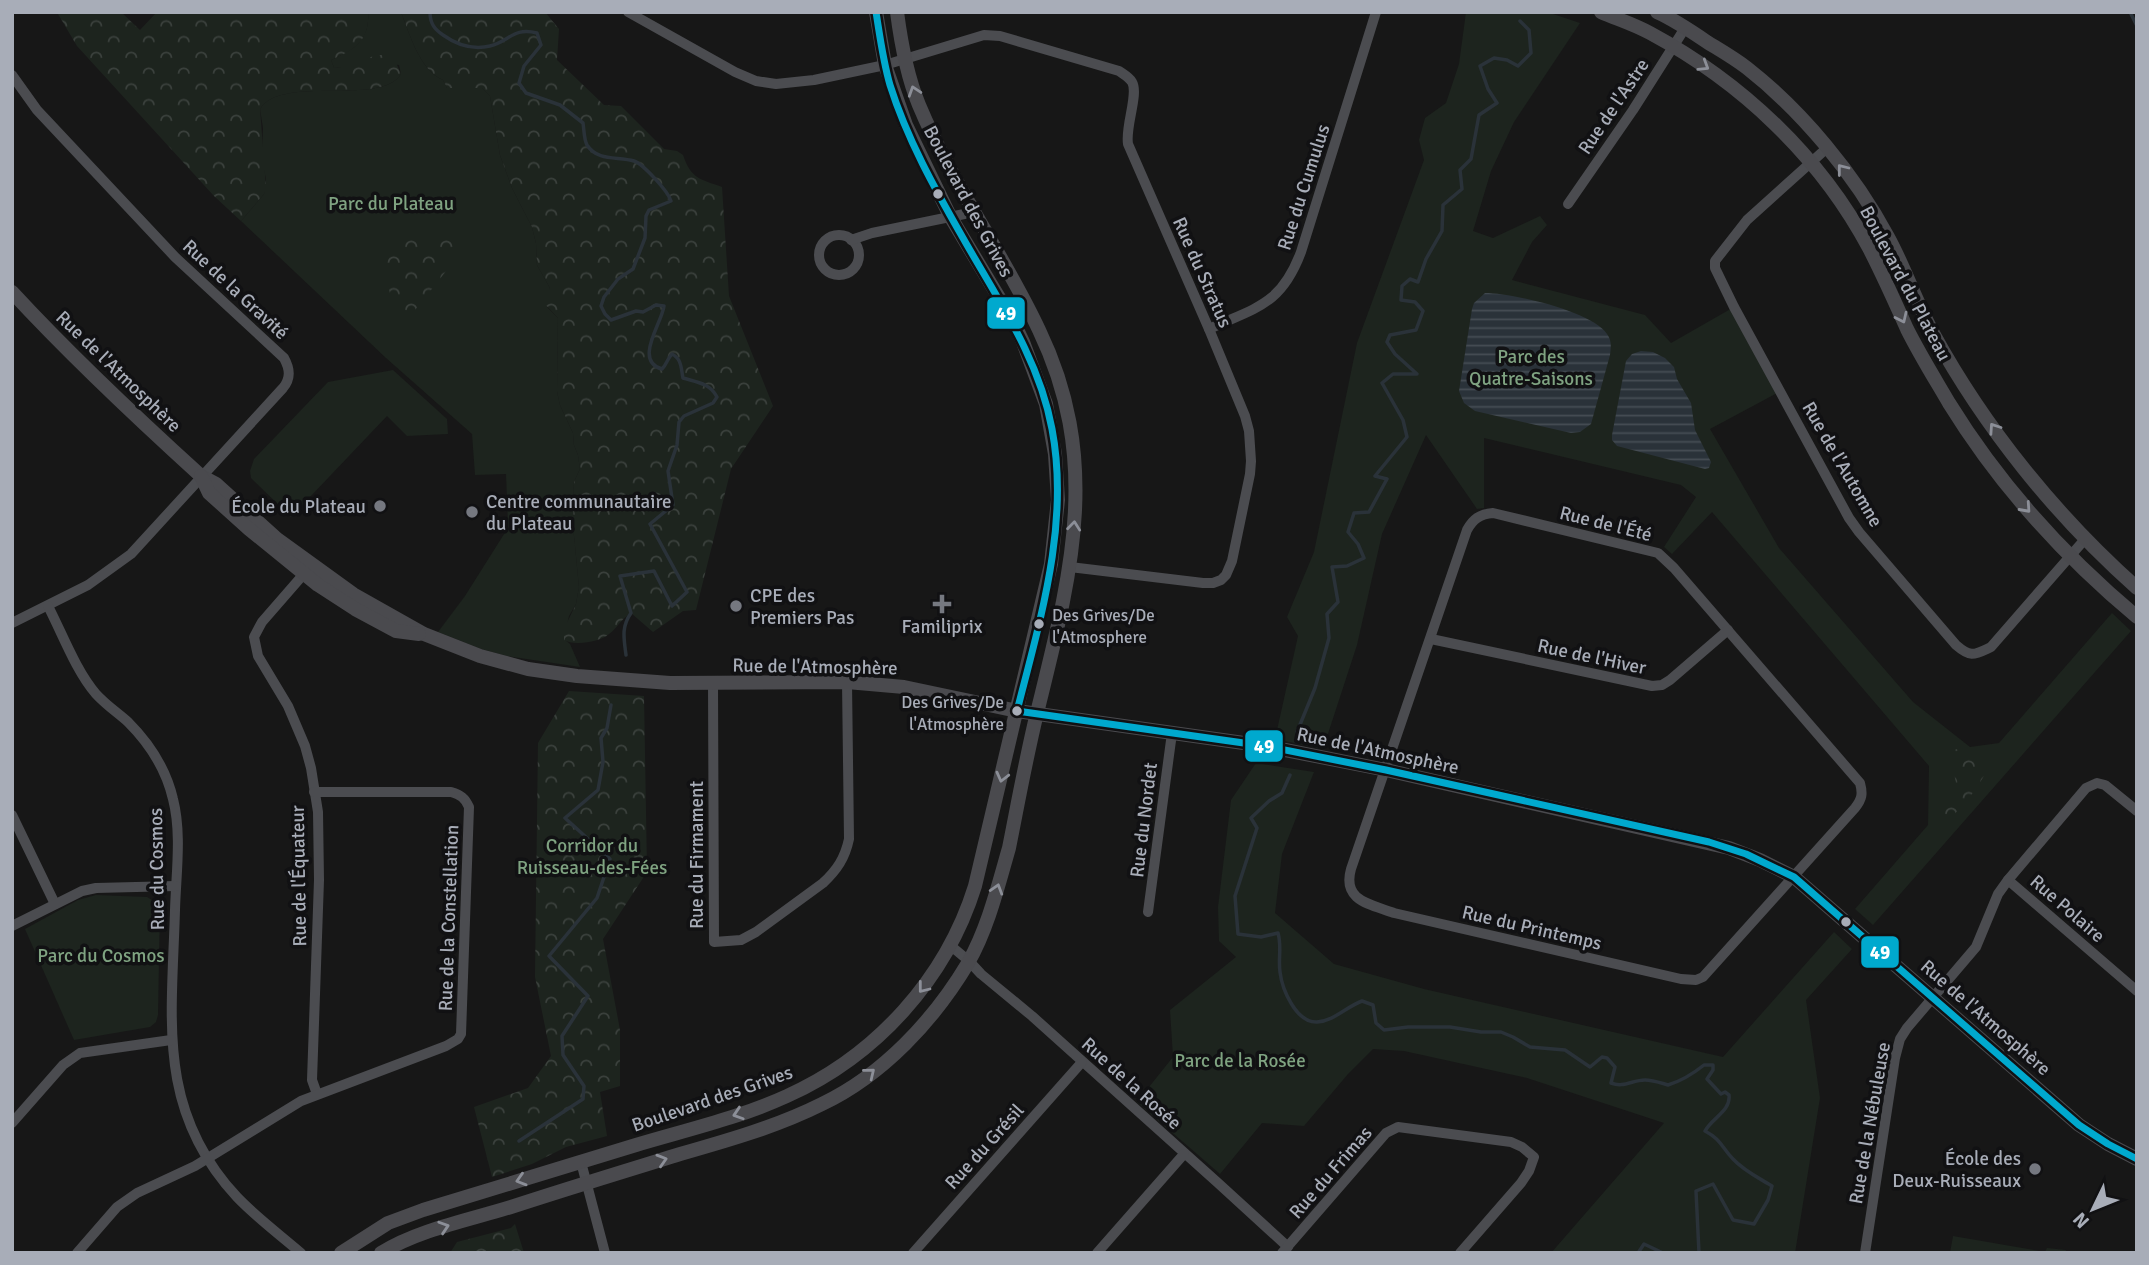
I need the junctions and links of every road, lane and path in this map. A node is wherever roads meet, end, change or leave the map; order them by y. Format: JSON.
{"nodes":[{"id":1,"x":628,"y":12,"type":"edge"},
{"id":2,"x":876,"y":12,"type":"edge"},
{"id":3,"x":897,"y":12,"type":"edge"},
{"id":4,"x":1376,"y":12,"type":"edge"},
{"id":5,"x":1601,"y":12,"type":"edge"},
{"id":6,"x":1657,"y":12,"type":"edge"},
{"id":7,"x":1685,"y":28,"type":"junction"},
{"id":8,"x":1674,"y":48,"type":"junction"},
{"id":9,"x":905,"y":60,"type":"junction"},
{"id":10,"x":885,"y":65,"type":"junction"},
{"id":11,"x":12,"y":75,"type":"edge"},
{"id":12,"x":1827,"y":148,"type":"junction"},
{"id":13,"x":1810,"y":162,"type":"junction"},
{"id":14,"x":1568,"y":204,"type":"dead end"},
{"id":15,"x":974,"y":212,"type":"junction"},
{"id":16,"x":950,"y":216,"type":"junction"},
{"id":17,"x":851,"y":240,"type":"dead end"},
{"id":18,"x":12,"y":292,"type":"edge"},
{"id":19,"x":1209,"y":329,"type":"junction"},
{"id":20,"x":1956,"y":370,"type":"junction"},
{"id":21,"x":1936,"y":381,"type":"junction"},
{"id":22,"x":1064,"y":398,"type":"junction"},
{"id":23,"x":1046,"y":404,"type":"junction"},
{"id":24,"x":201,"y":476,"type":"junction"},
{"id":25,"x":2086,"y":538,"type":"junction"},
{"id":26,"x":2070,"y":554,"type":"junction"},
{"id":27,"x":1051,"y":564,"type":"junction"},
{"id":28,"x":1070,"y":567,"type":"junction"},
{"id":29,"x":307,"y":569,"type":"junction"},
{"id":30,"x":2137,"y":588,"type":"edge"},
{"id":31,"x":48,"y":606,"type":"junction"},
{"id":32,"x":2137,"y":617,"type":"edge"},
{"id":33,"x":12,"y":623,"type":"edge"},
{"id":34,"x":1728,"y":630,"type":"junction"},
{"id":35,"x":1431,"y":639,"type":"junction"},
{"id":36,"x":847,"y":682,"type":"junction"},
{"id":37,"x":713,"y":683,"type":"junction"},
{"id":38,"x":1017,"y":710,"type":"junction"},
{"id":39,"x":1037,"y":713,"type":"junction"},
{"id":40,"x":1172,"y":733,"type":"junction"},
{"id":41,"x":1386,"y":770,"type":"junction"},
{"id":42,"x":314,"y":792,"type":"junction"},
{"id":43,"x":2137,"y":811,"type":"edge"},
{"id":44,"x":12,"y":816,"type":"edge"},
{"id":45,"x":1794,"y":877,"type":"junction"},
{"id":46,"x":2008,"y":880,"type":"junction"},
{"id":47,"x":176,"y":887,"type":"junction"},
{"id":48,"x":55,"y":904,"type":"junction"},
{"id":49,"x":1148,"y":912,"type":"dead end"},
{"id":50,"x":12,"y":926,"type":"edge"},
{"id":51,"x":951,"y":946,"type":"junction"},
{"id":52,"x":969,"y":961,"type":"junction"},
{"id":53,"x":2137,"y":991,"type":"edge"},
{"id":54,"x":1934,"y":998,"type":"junction"},
{"id":55,"x":171,"y":1040,"type":"junction"},
{"id":56,"x":1082,"y":1062,"type":"junction"},
{"id":57,"x":317,"y":1094,"type":"junction"},
{"id":58,"x":12,"y":1123,"type":"edge"},
{"id":59,"x":1184,"y":1154,"type":"junction"},
{"id":60,"x":208,"y":1159,"type":"junction"},
{"id":61,"x":2137,"y":1159,"type":"edge"},
{"id":62,"x":582,"y":1162,"type":"junction"},
{"id":63,"x":587,"y":1182,"type":"junction"},
{"id":64,"x":1285,"y":1250,"type":"edge"},
{"id":65,"x":77,"y":1253,"type":"edge"},
{"id":66,"x":301,"y":1253,"type":"edge"},
{"id":67,"x":341,"y":1253,"type":"edge"},
{"id":68,"x":381,"y":1253,"type":"edge"},
{"id":69,"x":605,"y":1253,"type":"edge"},
{"id":70,"x":913,"y":1253,"type":"edge"},
{"id":71,"x":1097,"y":1253,"type":"edge"},
{"id":72,"x":1460,"y":1253,"type":"edge"},
{"id":73,"x":1865,"y":1253,"type":"edge"}],
"edges":[{"from":1,"to":10,"type":"street","name":"Rue du Stratus"},
{"from":2,"to":10,"type":"street","name":"Boulevard des Grives"},
{"from":3,"to":9,"type":"street","name":"Boulevard des Grives"},
{"from":4,"to":19,"type":"street","name":"Rue du Cumulus"},
{"from":5,"to":8,"type":"street","name":"Boulevard du Plateau"},
{"from":6,"to":7,"type":"street","name":"Boulevard du Plateau"},
{"from":7,"to":8,"type":"street","name":"Rue de l'Astre"},
{"from":7,"to":12,"type":"street","name":"Boulevard du Plateau"},
{"from":8,"to":13,"type":"street","name":"Boulevard du Plateau","one_way":true},
{"from":8,"to":14,"type":"street","name":"Rue de l'Astre"},
{"from":9,"to":10,"type":"street","name":"Rue du Stratus"},
{"from":15,"to":9,"type":"street","name":"Boulevard des Grives","one_way":true},
{"from":9,"to":19,"type":"street","name":"Rue du Stratus"},
{"from":10,"to":16,"type":"street","name":"Boulevard des Grives"},
{"from":11,"to":24,"type":"street","name":"Rue de la Gravité"},
{"from":12,"to":13,"type":"street","name":"Rue de l'Automne"},
{"from":20,"to":12,"type":"street","name":"Boulevard du Plateau","one_way":true},
{"from":13,"to":21,"type":"street","name":"Boulevard du Plateau","one_way":true},
{"from":13,"to":26,"type":"street","name":"Rue de l'Automne"},
{"from":15,"to":16,"type":"street"},
{"from":15,"to":22,"type":"street","name":"Boulevard des Grives"},
{"from":16,"to":17,"type":"street"},
{"from":16,"to":23,"type":"street","name":"Boulevard des Grives"},
{"from":18,"to":24,"type":"street","name":"Rue de l'Atmosphère"},
{"from":19,"to":28,"type":"street","name":"Rue du Stratus"},
{"from":20,"to":21,"type":"street"},
{"from":25,"to":20,"type":"street","name":"Boulevard du Plateau","one_way":true},
{"from":21,"to":26,"type":"street","name":"Boulevard du Plateau","one_way":true},
{"from":22,"to":23,"type":"street"},
{"from":28,"to":22,"type":"street","name":"Boulevard des Grives","one_way":true},
{"from":23,"to":27,"type":"street","name":"Boulevard des Grives"},
{"from":24,"to":29,"type":"street","name":"Rue de l'Atmosphère"},
{"from":24,"to":31,"type":"street","name":"Rue de la Gravité"},
{"from":25,"to":26,"type":"street","name":"Rue de l'Automne"},
{"from":25,"to":30,"type":"street","name":"Boulevard du Plateau"},
{"from":26,"to":32,"type":"street","name":"Boulevard du Plateau"},
{"from":27,"to":28,"type":"street"},
{"from":27,"to":38,"type":"street","name":"Boulevard des Grives"},
{"from":28,"to":39,"type":"street","name":"Boulevard des Grives"},
{"from":29,"to":37,"type":"street","name":"Rue de l'Atmosphère"},
{"from":29,"to":42,"type":"street","name":"Rue de l'Équateur"},
{"from":31,"to":33,"type":"street","name":"Rue de la Gravité"},
{"from":31,"to":47,"type":"street","name":"Rue du Cosmos"},
{"from":34,"to":35,"type":"street","name":"Rue de l'Hiver"},
{"from":34,"to":35,"type":"street","name":"Rue de l'Été"},
{"from":34,"to":45,"type":"street","name":"Rue de l'Été"},
{"from":35,"to":41,"type":"street","name":"Rue de l'Été"},
{"from":36,"to":37,"type":"street","name":"Rue de l'Atmosphère"},
{"from":36,"to":37,"type":"street","name":"Rue du Firmament"},
{"from":36,"to":38,"type":"street","name":"Rue de l'Atmosphère"},
{"from":38,"to":39,"type":"street","name":"Rue de l'Atmosphère"},
{"from":38,"to":51,"type":"street","name":"Boulevard des Grives","one_way":true},
{"from":39,"to":40,"type":"street","name":"Rue de l'Atmosphère"},
{"from":52,"to":39,"type":"street","name":"Boulevard des Grives","one_way":true},
{"from":40,"to":41,"type":"street","name":"Rue de l'Atmosphère"},
{"from":40,"to":49,"type":"street","name":"Rue du Nordet"},
{"from":41,"to":45,"type":"street","name":"Rue de l'Atmosphère"},
{"from":41,"to":45,"type":"street","name":"Rue du Printemps"},
{"from":42,"to":57,"type":"street","name":"Rue de l'Équateur"},
{"from":42,"to":57,"type":"street","name":"Rue de la Constellation"},
{"from":43,"to":46,"type":"street","name":"Rue de la Nébuleuse"},
{"from":44,"to":48,"type":"street"},
{"from":45,"to":54,"type":"street","name":"Rue de l'Atmosphère"},
{"from":46,"to":53,"type":"street","name":"Rue Polaire"},
{"from":46,"to":54,"type":"street","name":"Rue de la Nébuleuse"},
{"from":47,"to":48,"type":"street"},
{"from":47,"to":55,"type":"street","name":"Rue du Cosmos"},
{"from":48,"to":50,"type":"street"},
{"from":51,"to":52,"type":"street","name":"Rue de la Rosée"},
{"from":51,"to":62,"type":"street","name":"Boulevard des Grives","one_way":true},
{"from":52,"to":56,"type":"street","name":"Rue de la Rosée"},
{"from":63,"to":52,"type":"street","name":"Boulevard des Grives","one_way":true},
{"from":54,"to":61,"type":"street","name":"Rue de l'Atmosphère"},
{"from":54,"to":73,"type":"street","name":"Rue de la Nébuleuse"},
{"from":55,"to":58,"type":"street"},
{"from":55,"to":60,"type":"street","name":"Rue du Cosmos"},
{"from":56,"to":59,"type":"street","name":"Rue de la Rosée"},
{"from":56,"to":70,"type":"street","name":"Rue du Grésil"},
{"from":57,"to":60,"type":"street","name":"Rue de la Constellation"},
{"from":59,"to":64,"type":"street","name":"Rue de la Rosée"},
{"from":59,"to":71,"type":"street"},
{"from":60,"to":65,"type":"street","name":"Rue de la Constellation"},
{"from":60,"to":66,"type":"street","name":"Rue du Cosmos"},
{"from":62,"to":63,"type":"street"},
{"from":62,"to":67,"type":"street","name":"Boulevard des Grives","one_way":true},
{"from":68,"to":63,"type":"street","name":"Boulevard des Grives","one_way":true},
{"from":63,"to":69,"type":"street"},
{"from":64,"to":72,"type":"street","name":"Rue du Frimas"}]}
